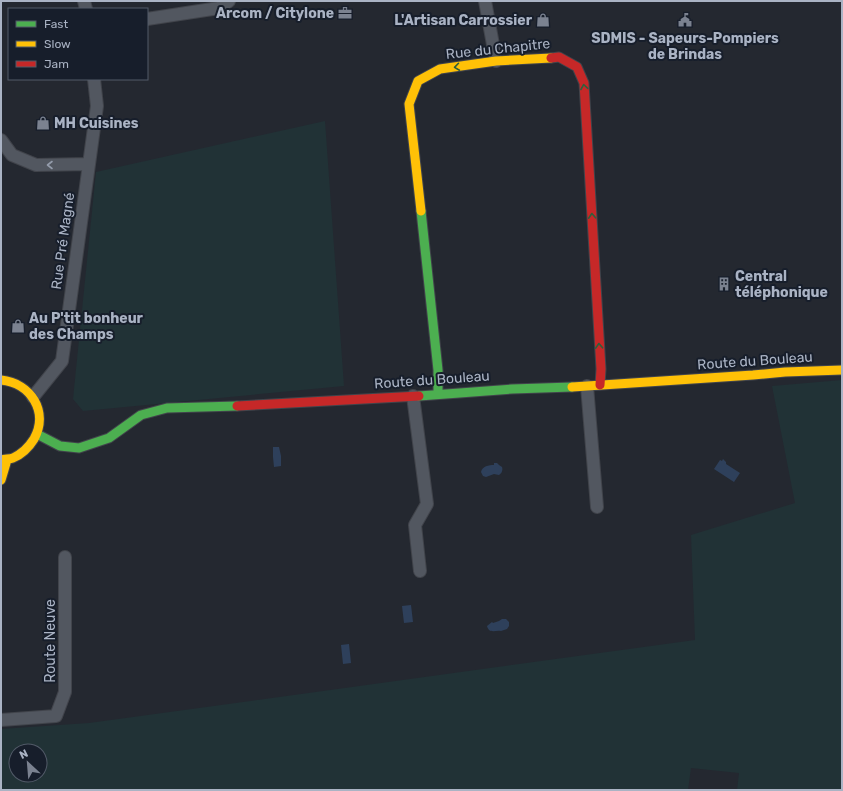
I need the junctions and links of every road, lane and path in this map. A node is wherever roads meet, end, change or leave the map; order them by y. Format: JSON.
{"nodes":[{"id":1,"x":229,"y":1,"type":"edge"},
{"id":2,"x":485,"y":1,"type":"edge"},
{"id":3,"x":148,"y":19,"type":"edge"},
{"id":4,"x":496,"y":61,"type":"junction"},
{"id":5,"x":94,"y":80,"type":"edge"},
{"id":6,"x":1,"y":140,"type":"edge"},
{"id":7,"x":89,"y":164,"type":"junction"},
{"id":8,"x":842,"y":370,"type":"edge"},
{"id":9,"x":1,"y":380,"type":"edge"},
{"id":10,"x":600,"y":385,"type":"junction"},
{"id":11,"x":587,"y":386,"type":"junction"},
{"id":12,"x":438,"y":393,"type":"junction"},
{"id":13,"x":413,"y":396,"type":"junction"},
{"id":14,"x":32,"y":397,"type":"junction"},
{"id":15,"x":37,"y":434,"type":"junction"},
{"id":16,"x":4,"y":460,"type":"edge"},
{"id":17,"x":1,"y":480,"type":"edge"},
{"id":18,"x":597,"y":507,"type":"dead end"},
{"id":19,"x":65,"y":557,"type":"dead end"},
{"id":20,"x":420,"y":571,"type":"dead end"},
{"id":21,"x":1,"y":720,"type":"edge"}],
"edges":[{"from":1,"to":3,"type":"street"},
{"from":2,"to":4,"type":"street"},
{"from":10,"to":4,"type":"main road","name":"Rue du Chapitre","one_way":true},
{"from":4,"to":12,"type":"main road","name":"Rue du Chapitre","one_way":true},
{"from":5,"to":7,"type":"street","name":"Rue Pré Magné"},
{"from":7,"to":6,"type":"street","one_way":true},
{"from":7,"to":14,"type":"street","name":"Rue Pré Magné"},
{"from":8,"to":10,"type":"main road","name":"Route du Bouleau"},
{"from":9,"to":14,"type":"main road"},
{"from":10,"to":11,"type":"main road","name":"Route du Bouleau"},
{"from":11,"to":12,"type":"main road","name":"Route du Bouleau"},
{"from":11,"to":18,"type":"street"},
{"from":12,"to":13,"type":"main road","name":"Route du Bouleau"},
{"from":13,"to":15,"type":"main road","name":"Route du Bouleau"},
{"from":13,"to":20,"type":"street"},
{"from":14,"to":15,"type":"main road"},
{"from":15,"to":16,"type":"main road"},
{"from":16,"to":17,"type":"main road"},
{"from":19,"to":21,"type":"street","name":"Route Neuve"}]}
